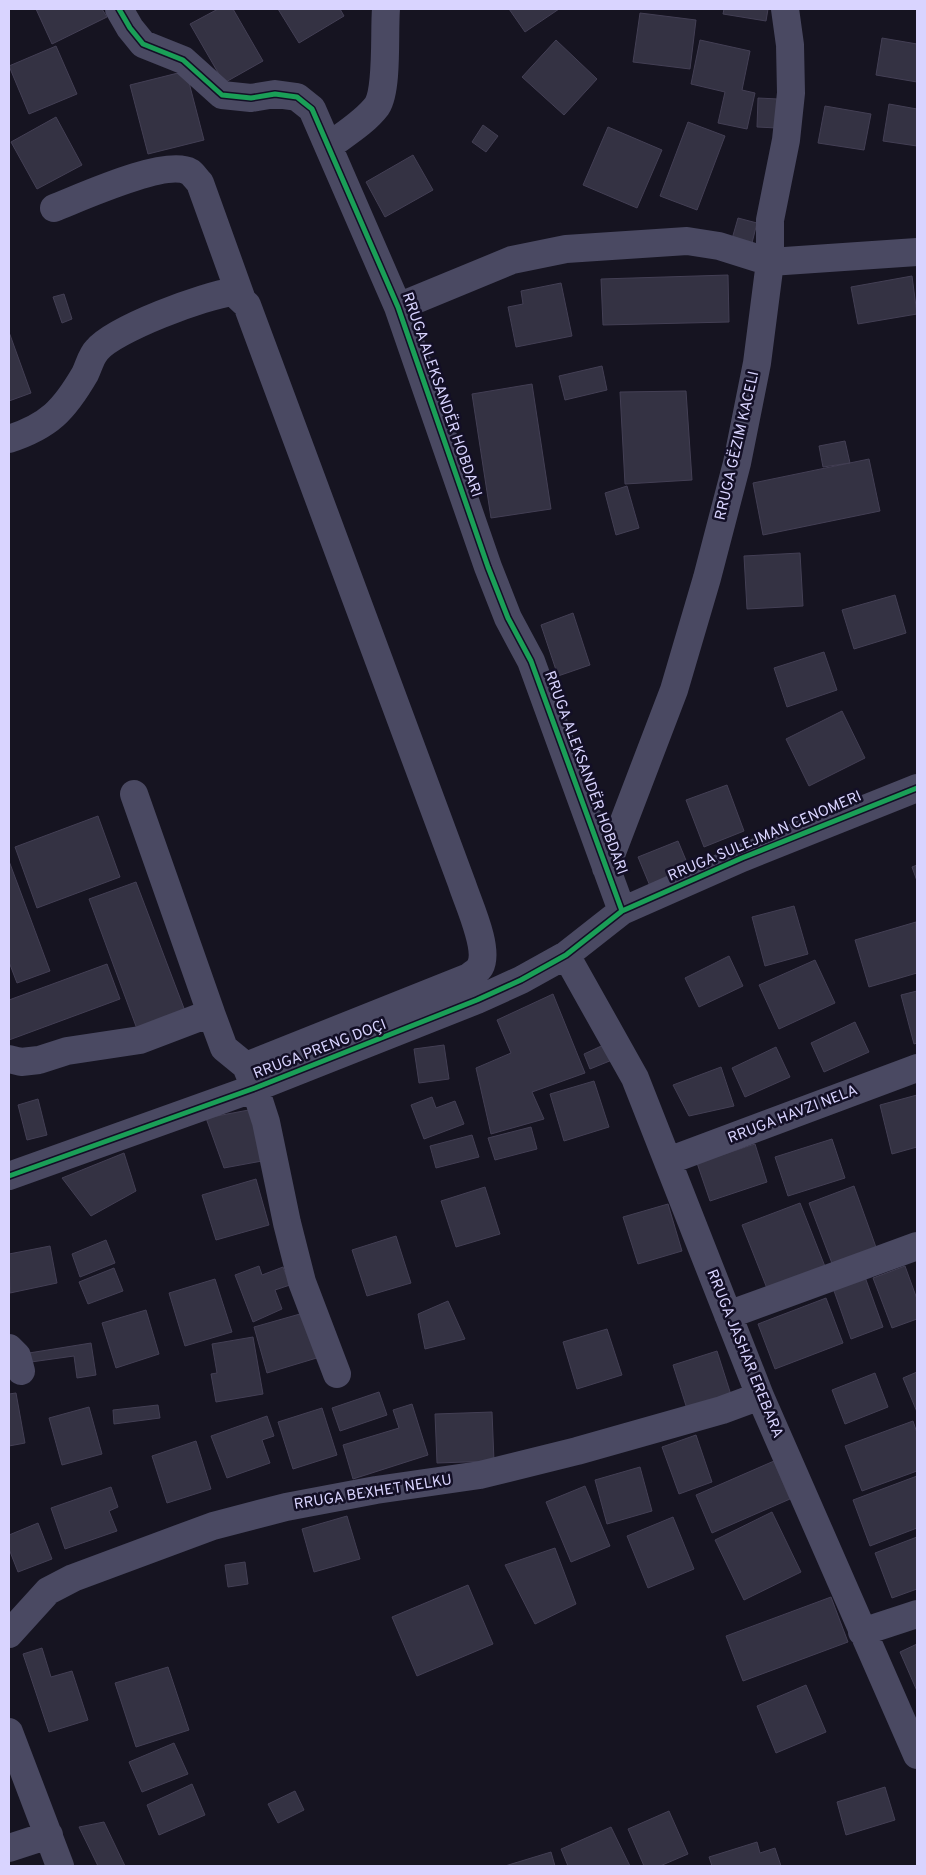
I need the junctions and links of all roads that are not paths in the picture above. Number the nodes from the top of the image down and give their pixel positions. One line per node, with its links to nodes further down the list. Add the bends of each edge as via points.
1 (119, 9): 4 (street, RRUGA ALEKSANDËR HOBDARI, via 143,44 183,60 222,95 297,97 312,109)
2 (386, 9): 4 (street, via 383,90 378,104 367,117)
3 (784, 9): 7 (street, RRUGA GËZIM KACELI, via 790,45 791,93 786,140 770,220)
4 (329, 146): 9 (street, RRUGA ALEKSANDËR HOBDARI)
5 (54, 208): 8 (street, via 158,169 190,172 200,184)
6 (917, 252): 7 (street)
7 (770, 262): 9 (street, via 719,246 687,241 566,249 512,260); 13 (street, RRUGA GËZIM KACELI, via 757,363 737,463 707,578 674,690)
8 (241, 297): 10 (street, via 233,292 216,294 128,328 96,351 59,413 43,425); 19 (street, via 462,884 484,956 480,968 468,977)
9 (398, 307): 13 (street, RRUGA ALEKSANDËR HOBDARI, via 488,567 508,618 531,661)
10 (9, 439)
11 (917, 788): 14 (street, RRUGA SULEJMAN CENOMERI, via 742,858)
12 (134, 794): 16 (street)
13 (606, 868): 14 (street, RRUGA ALEKSANDËR HOBDARI)
14 (622, 911): 15 (street, RRUGA PRENG DOÇI)
15 (566, 955): 19 (street, RRUGA PRENG DOÇI, via 477,1000); 20 (street, RRUGA JASHAR EREBARA, via 635,1078)
16 (211, 1013): 17 (street, via 140,1040 67,1050 39,1060 21,1062); 19 (street, via 224,1048)
17 (9, 1059)
18 (917, 1068): 20 (street, RRUGA HAVZI NELA)
19 (251, 1077): 21 (street, RRUGA PRENG DOÇI); 24 (street, via 266,1122 302,1282)
20 (668, 1162): 23 (street, RRUGA JASHAR EREBARA)
21 (9, 1176)
22 (917, 1246): 23 (street)
23 (728, 1315): 25 (street, RRUGA JASHAR EREBARA)
24 (337, 1374)
25 (760, 1396): 27 (street, RRUGA JASHAR EREBARA); 28 (street, RRUGA BEXHET NELKU, via 674,1424 480,1476 312,1502 213,1526 73,1578 48,1592)
26 (917, 1614): 27 (street)
27 (862, 1632): 30 (street, RRUGA JASHAR EREBARA)
28 (9, 1634)
29 (9, 1732): 31 (street)
30 (917, 1756)
31 (49, 1835): 32 (street); 33 (street)
32 (9, 1848)
33 (60, 1866)

